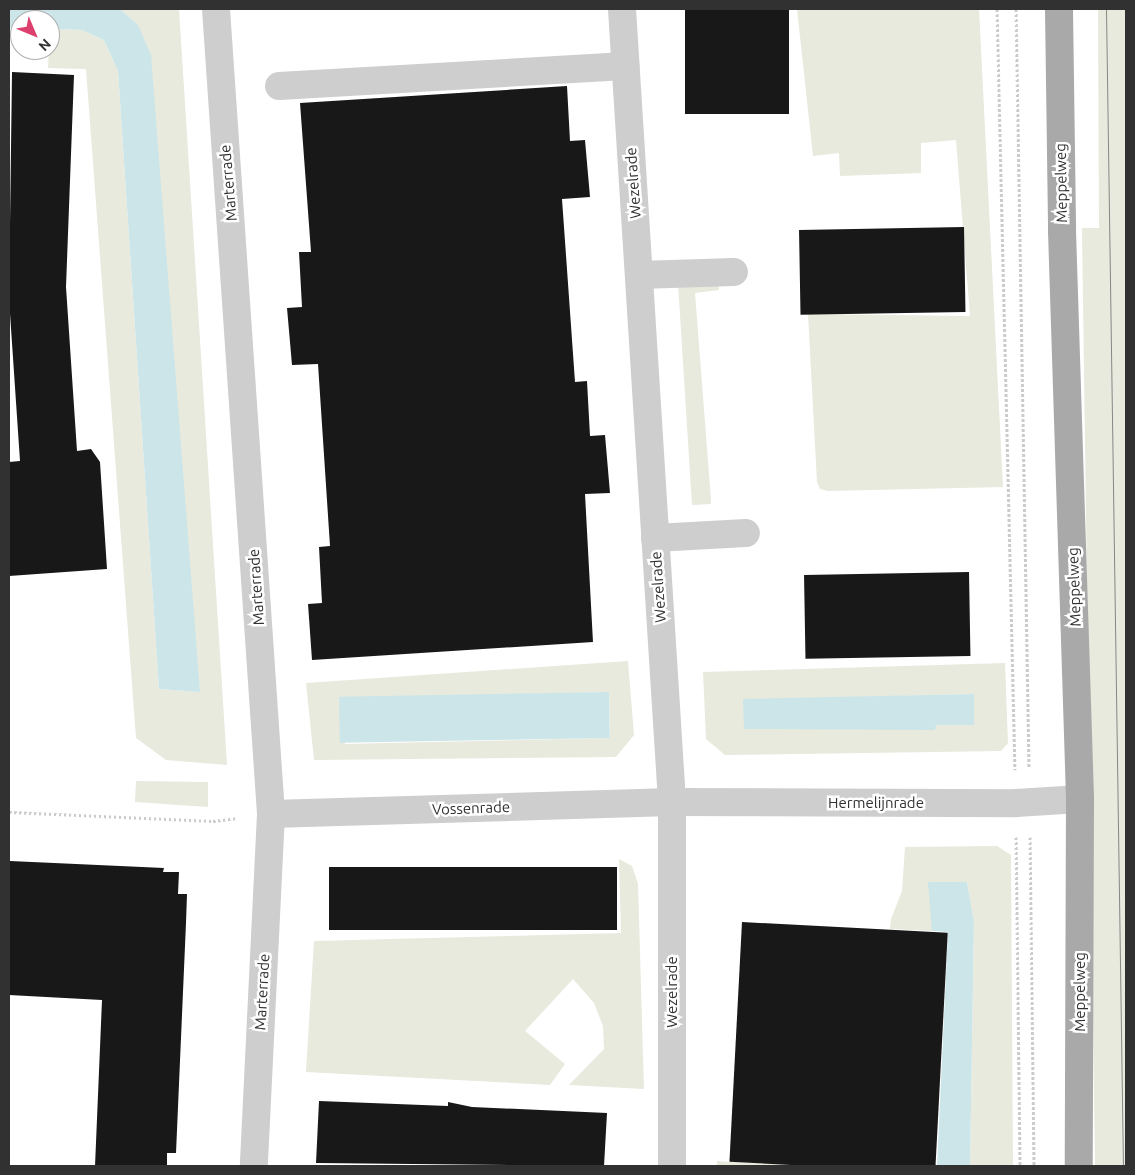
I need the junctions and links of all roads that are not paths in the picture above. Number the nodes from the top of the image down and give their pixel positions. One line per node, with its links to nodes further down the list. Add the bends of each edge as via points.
1 (216, 9): 12 (street, Marterrade)
2 (622, 9): 4 (street, Wezelrade)
3 (1059, 9): 10 (main road, Meppelweg, via 1062,231)
4 (625, 66): 5 (street); 7 (street, Wezelrade)
5 (279, 86)
6 (734, 272): 7 (street)
7 (639, 275): 9 (street, Wezelrade)
8 (746, 534): 9 (street)
9 (655, 538): 11 (street, Wezelrade)
10 (1080, 799): 11 (street, Hermelijnrade, via 1023,803); 15 (main road, Meppelweg)
11 (672, 802): 12 (street, Vossenrade); 14 (street, Wezelrade)
12 (271, 814): 13 (street, Marterrade)
13 (254, 1166)
14 (672, 1166)
15 (1079, 1166)

